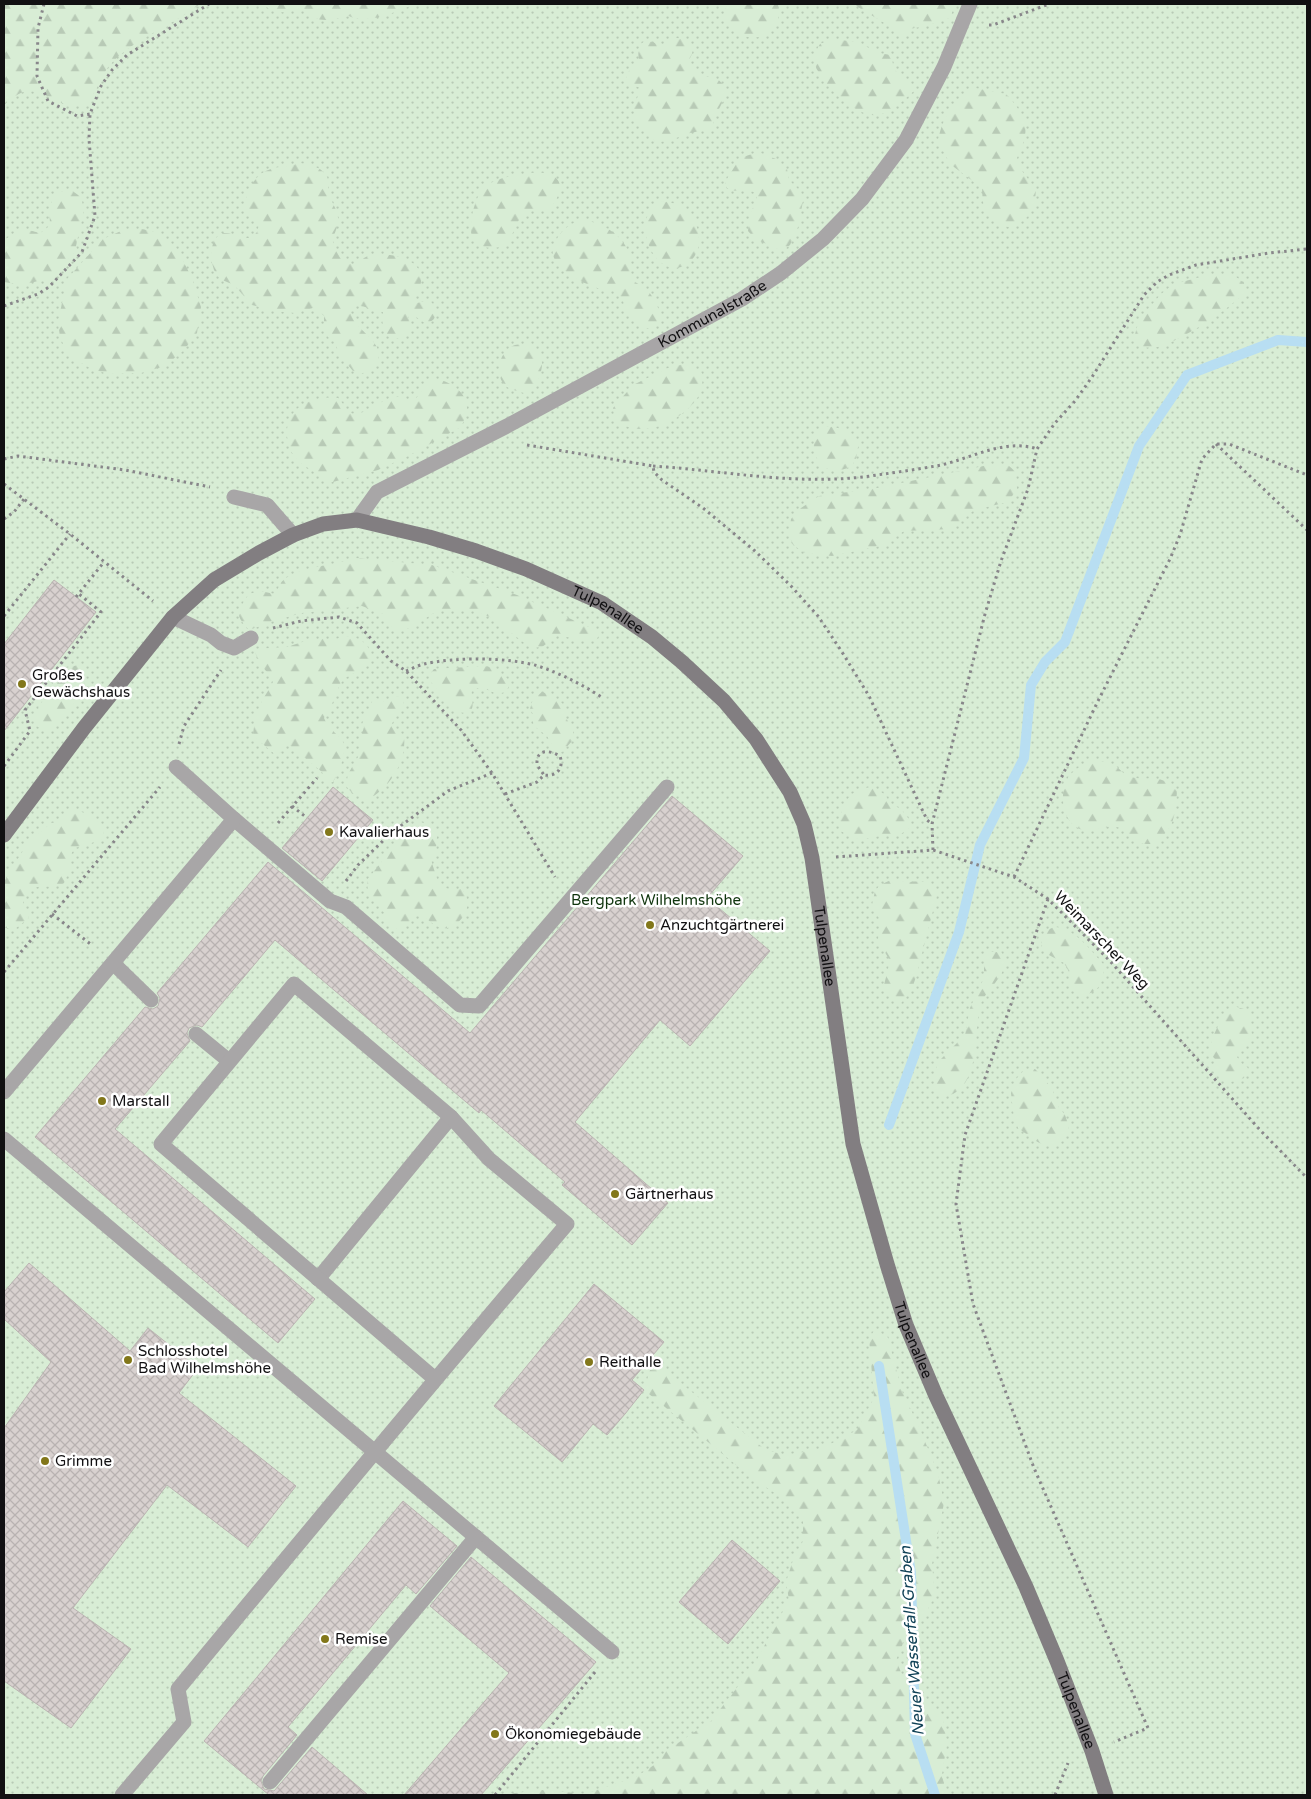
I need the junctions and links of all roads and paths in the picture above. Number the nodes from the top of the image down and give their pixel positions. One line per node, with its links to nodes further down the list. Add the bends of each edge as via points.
1 (44, 4): 5 (path, via 38,28 37,76 48,101 77,116)
2 (209, 4): 5 (path, via 122,60 101,86)
3 (1050, 4): 4 (path, via 993,25 980,23)
4 (967, 10): 8 (lane, Kommunalstraße, via 944,66 906,140 862,199 823,239 742,299)
5 (90, 114): 7 (path, via 88,139 95,216 82,252 49,287)
6 (1307, 248): 10 (path, via 1196,265 1157,282 1144,295 1092,377)
7 (4, 306)
8 (507, 426): 12 (path, via 518,444); 18 (lane, Kommunalstraße, via 377,492)
9 (1216, 444): 13 (path, via 1229,444); 19 (path); 45 (path, via 1202,459 1170,559)
10 (1037, 449): 12 (path, via 1026,445 1001,448 942,464 830,480 785,480); 40 (path, via 1028,489 985,614)
11 (4, 459): 15 (path, via 18,456 126,470 217,488)
12 (653, 466): 40 (path, via 662,480 756,550 818,616 868,696 927,820)
13 (1307, 475)
14 (4, 484): 16 (path)
15 (234, 497): 21 (lane, via 268,505)
16 (24, 499): 17 (path); 20 (path)
17 (4, 519)
18 (357, 520): 21 (main road, Tulpenallee, via 323,524); 44 (main road, Tulpenallee, via 476,551 526,569 602,603 652,637 724,701 756,738 790,792 804,824)
19 (1307, 530)
20 (70, 534): 22 (path); 23 (path)
21 (293, 535): 24 (main road, Tulpenallee, via 214,580)
22 (104, 562): 24 (path); 29 (path, via 78,596 101,612 25,710 30,731)
23 (4, 616)
24 (173, 617): 26 (lane); 41 (main road, Tulpenallee)
25 (252, 638): 26 (lane); 27 (path, via 279,626 339,617 356,623 391,661)
26 (234, 648): 30 (path, via 184,726)
27 (406, 671): 28 (path, via 423,664 468,659 512,662 560,674); 31 (path, via 461,730)
28 (603, 698)
29 (4, 766)
30 (176, 767): 39 (lane)
31 (492, 774): 36 (path); 47 (path, via 448,791 391,833 358,864)
32 (544, 775): 32 (path, via 556,774 561,768 560,756 550,751 539,756 537,765); 36 (path, via 537,782)
33 (317, 778): 37 (path)
34 (667, 787): 48 (lane)
35 (156, 792): 49 (path)
36 (504, 794): 48 (path)
37 (292, 806): 38 (path); 42 (path)
38 (307, 818)
39 (234, 819): 42 (lane); 50 (lane)
40 (932, 824): 43 (path)
41 (4, 835)
42 (262, 842): 47 (lane)
43 (933, 850): 44 (path, Weimarscher Weg); 45 (path, Weimarscher Weg)
44 (812, 858): 64 (main road, Tulpenallee, via 853,1144 906,1325 1026,1587)
45 (1014, 877): 46 (path, Weimarscher Weg)
46 (1048, 899): 58 (path, Weimarscher Weg, via 1110,961 1260,1130); 64 (path, via 965,1135 956,1204 973,1304 1034,1468 1148,1728)
47 (330, 900): 48 (lane, via 346,907 460,1005 479,1006)
48 (570, 902)
49 (52, 914): 50 (path); 51 (path)
50 (113, 963): 52 (lane); 55 (lane)
51 (4, 972)
52 (151, 1000)
53 (196, 1034): 54 (lane)
54 (229, 1061): 56 (lane, via 294,984); 59 (lane, via 161,1144)
55 (4, 1092)
56 (451, 1117): 59 (lane); 60 (lane, via 489,1159 567,1224)
57 (4, 1138): 61 (lane)
58 (1307, 1178)
59 (318, 1279): 60 (lane)
60 (435, 1379): 61 (lane)
61 (374, 1451): 62 (lane); 66 (lane, via 178,1689 184,1722)
62 (476, 1537): 63 (lane); 65 (lane)
63 (612, 1652): 67 (path)
64 (1092, 1751): 68 (main road, Tulpenallee)
65 (270, 1782)
66 (122, 1795)
67 (495, 1795)
68 (1106, 1795)

